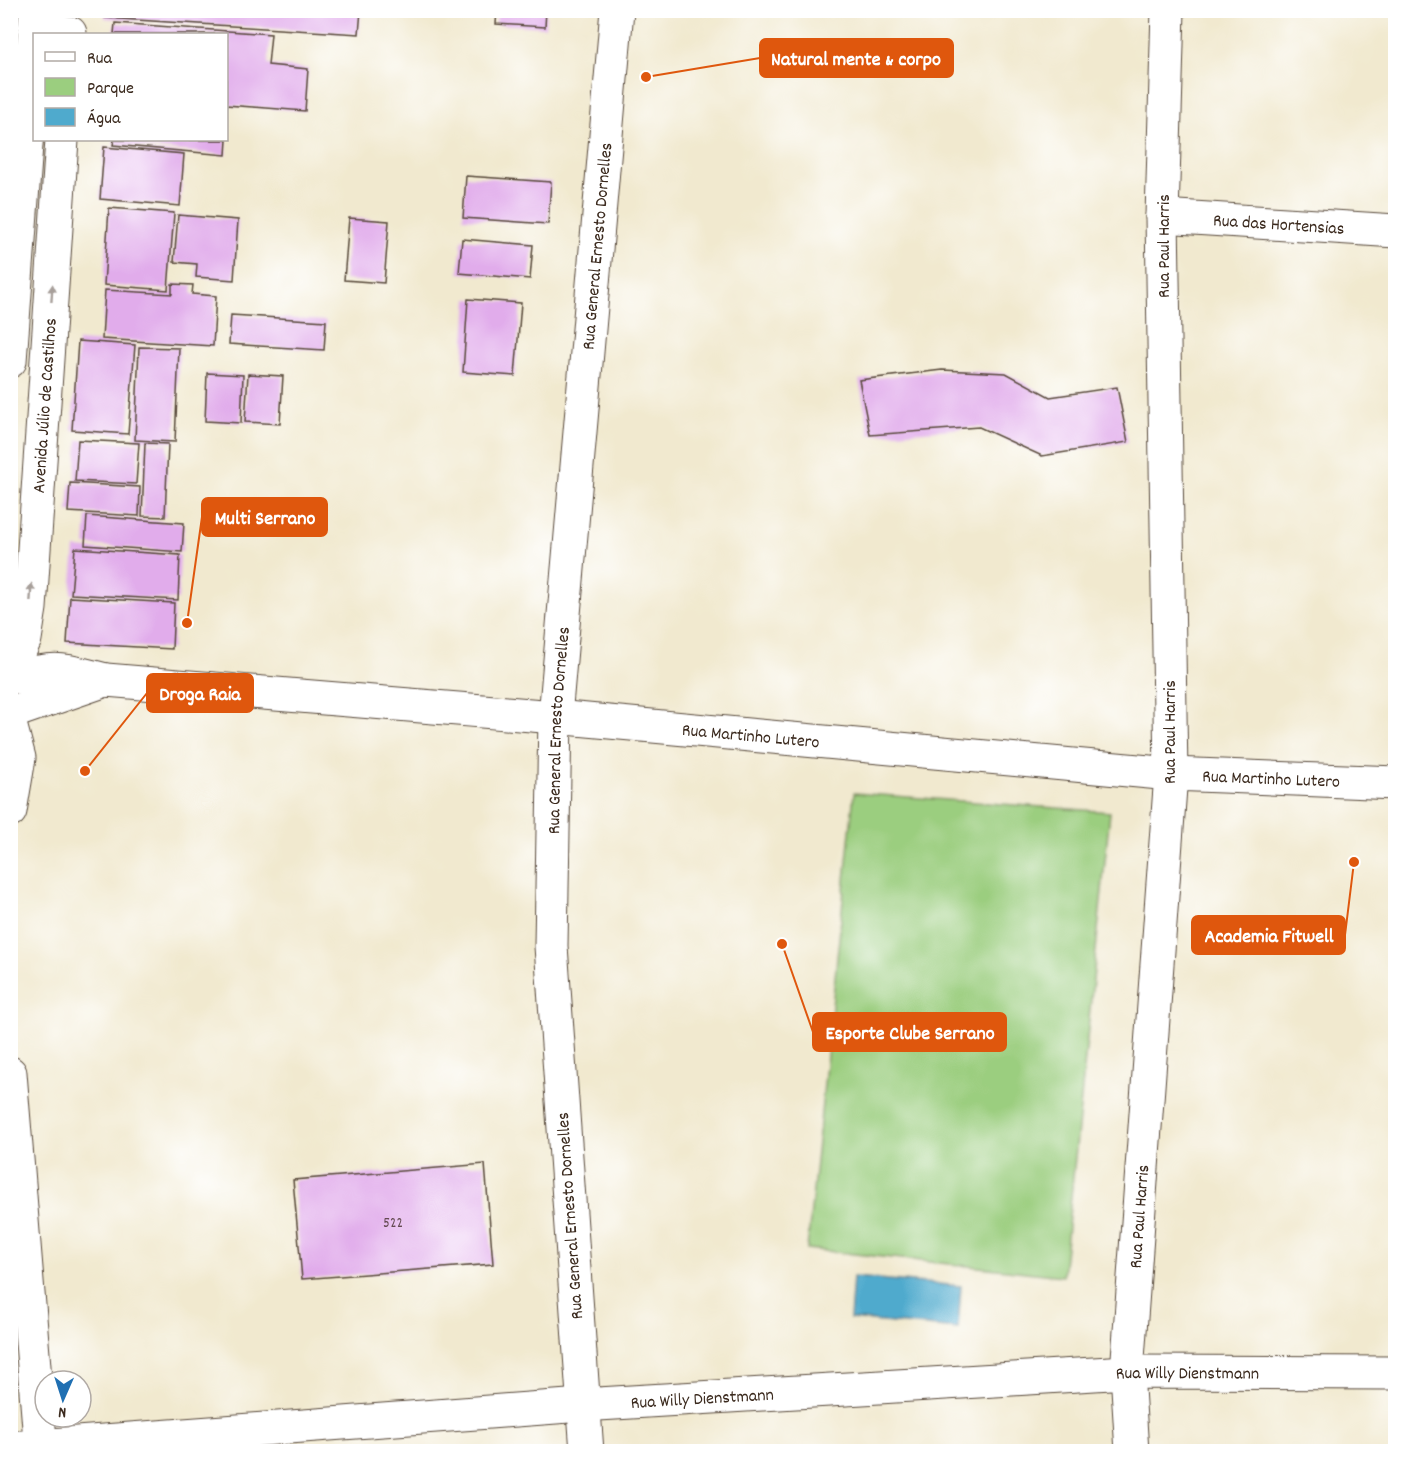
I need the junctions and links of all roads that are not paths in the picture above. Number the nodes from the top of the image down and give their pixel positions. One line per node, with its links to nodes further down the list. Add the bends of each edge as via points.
1 (617, 10): 12 (street, Rua General Ernesto Dornelles)
2 (1168, 10): 7 (street, Rua Paul Harris)
3 (35, 20): 4 (street)
4 (70, 26)
5 (33, 47): 9 (street, Avenida Júlio de Castilhos)
6 (62, 141): 10 (street, Avenida Júlio de Castilhos, one-way to 6, via 30,608)
7 (1162, 216): 8 (street, Rua das Hortensias); 14 (street, Rua Paul Harris)
8 (1395, 231)
9 (10, 361)
10 (14, 671): 11 (street, Rua Martinho Lutero, via 66,670); 13 (street, via 23,699)
11 (106, 680): 12 (street, Rua Martinho Lutero); 13 (street, Rua Martinho Lutero)
12 (555, 717): 14 (street, Rua Martinho Lutero); 20 (street, Rua General Ernesto Dornelles, via 551,946)
13 (13, 718): 16 (street, via 19,758)
14 (1171, 774): 15 (street, Rua Martinho Lutero); 18 (street, Rua Paul Harris)
15 (1395, 783)
16 (10, 811)
17 (10, 1073): 21 (street)
18 (1127, 1371): 19 (street, Rua Willy Dienstmann); 20 (street, Rua Willy Dienstmann); 23 (street, Rua Paul Harris)
19 (1395, 1373)
20 (582, 1405): 21 (street, Rua Willy Dienstmann); 22 (street, Rua General Ernesto Dornelles)
21 (31, 1448)
22 (586, 1452)
23 (1132, 1452)

